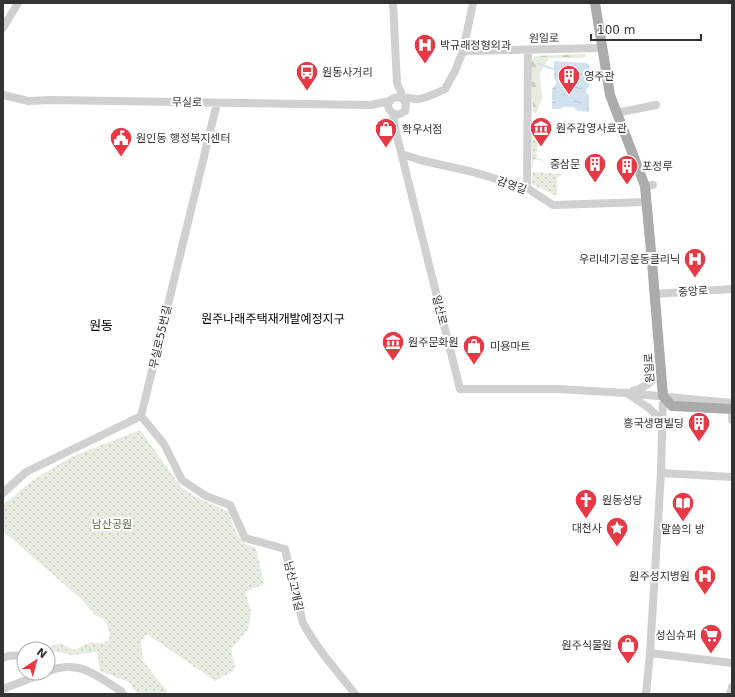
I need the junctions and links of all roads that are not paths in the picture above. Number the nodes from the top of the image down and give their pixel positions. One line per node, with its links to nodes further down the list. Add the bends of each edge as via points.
1 (18, 3): 5 (street)
2 (393, 3): 10 (street, via 397,84 400,92)
3 (473, 3): 8 (street)
4 (594, 3): 6 (main road, 원일로)
5 (3, 28)
6 (602, 48): 7 (street, 원일로); 16 (main road, 원일로, via 610,95)
7 (528, 50): 8 (street, 원일로); 18 (street)
8 (462, 51): 11 (street, via 445,89)
9 (3, 96): 12 (street, 무실로, via 28,101)
10 (396, 99): 11 (street); 13 (street); 15 (street, via 389,108); 15 (street, via 406,103)
11 (418, 99): 15 (street)
12 (217, 103): 13 (street, 무실로); 26 (street, 무실로55번길)
13 (371, 105): 15 (street)
14 (656, 105): 16 (street)
15 (398, 112): 17 (street, 일산로, via 395,128)
16 (616, 113): 19 (main road, 원일로, via 649,186)
17 (402, 154): 18 (street, 감영길); 23 (street, 일산로, via 460,389 558,389)
18 (527, 188): 19 (street, 감영길, via 553,205)
19 (646, 202): 21 (main road, 원일로)
20 (732, 289): 21 (street, 중앙로)
21 (655, 294): 22 (main road, 원일로)
22 (661, 372): 23 (street, via 641,389); 24 (main road, 원일로)
23 (626, 393): 24 (street, 일산로); 28 (street, via 639,400 657,416)
24 (663, 396): 25 (main road, via 672,406); 28 (street, 원일로)
25 (732, 406): 27 (street)
26 (141, 416): 31 (street, via 26,472); 41 (street, 남산고개길, via 164,444 182,480 206,496 230,506 245,538 285,549 307,632)
27 (732, 420)
28 (662, 431): 29 (street, 원일로)
29 (661, 473): 30 (street); 32 (street, 원일로)
30 (732, 476)
31 (3, 493)
32 (650, 653): 35 (street); 42 (street, 원일로)
33 (16, 656): 34 (street)
34 (3, 658)
35 (732, 663)
36 (56, 667): 40 (street, via 84,668)
37 (24, 681): 39 (street)
38 (732, 687): 43 (street)
39 (3, 689)
40 (123, 694)
41 (355, 694)
42 (646, 694)
43 (730, 694)

